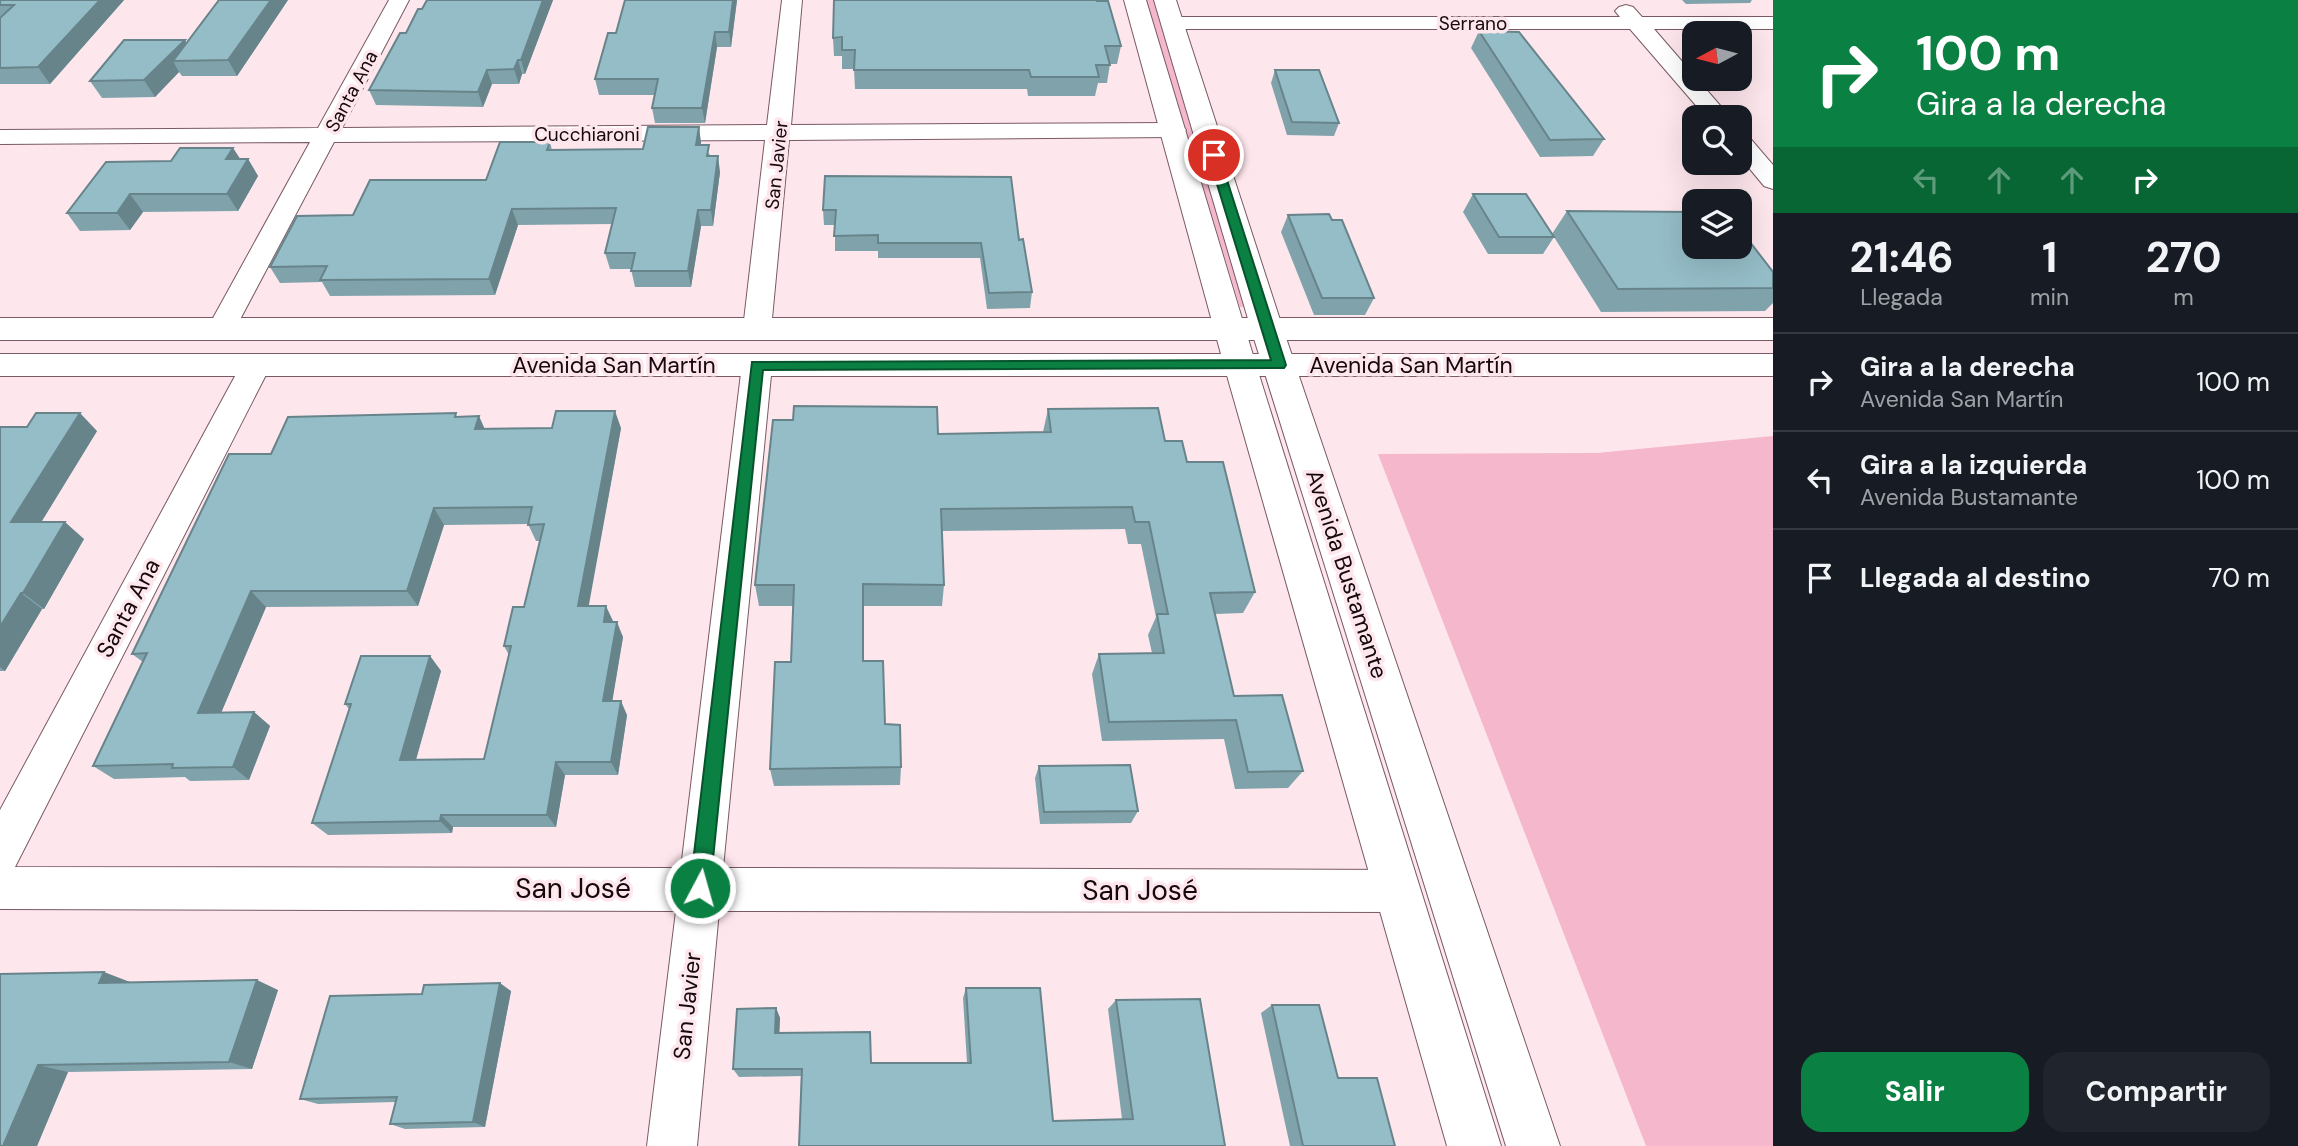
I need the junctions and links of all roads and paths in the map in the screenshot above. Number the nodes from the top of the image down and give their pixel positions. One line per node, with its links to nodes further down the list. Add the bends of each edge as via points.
1 (399, 0): 11 (street, Santa Ana)
2 (792, 0): 10 (street, San Javier)
3 (1135, 0): 9 (main road, Avenida Bustamante)
4 (1617, 0): 6 (street)
5 (1169, 11): 6 (street, Serrano); 19 (main road, Avenida Bustamante)
6 (1637, 23): 7 (street, Serrano); 8 (street)
7 (1773, 23)
8 (1708, 105)
9 (1174, 130): 10 (street, Cucchiaroni); 19 (main road, Avenida Bustamante)
10 (780, 133): 11 (street, Cucchiaroni); 18 (street, San Javier)
11 (327, 135): 12 (street, Cucchiaroni); 17 (street, Santa Ana)
12 (0, 137)
13 (1752, 156): 14 (street)
14 (1773, 181)
15 (0, 329): 17 (main road, Avenida San Martín)
16 (1773, 329): 19 (main road, Avenida San Martín)
17 (221, 330): 18 (main road, Avenida San Martín)
18 (757, 347): 19 (main road, Avenida San Martín); 21 (main road, Avenida San Martín); 25 (street, San Javier)
19 (1254, 347): 22 (main road, Avenida San Martín); 26 (main road, Avenida Bustamante); 29 (main road, Avenida Bustamante)
20 (0, 365): 21 (main road, Avenida San Martín)
21 (256, 365): 23 (street, Santa Ana)
22 (1773, 365)
23 (0, 852)
24 (0, 888): 25 (street, San José)
25 (700, 888): 26 (street, San José); 27 (street, San Javier)
26 (1399, 891): 28 (main road, Avenida Bustamante)
27 (672, 1146)
28 (1474, 1146)
29 (1532, 1146)

